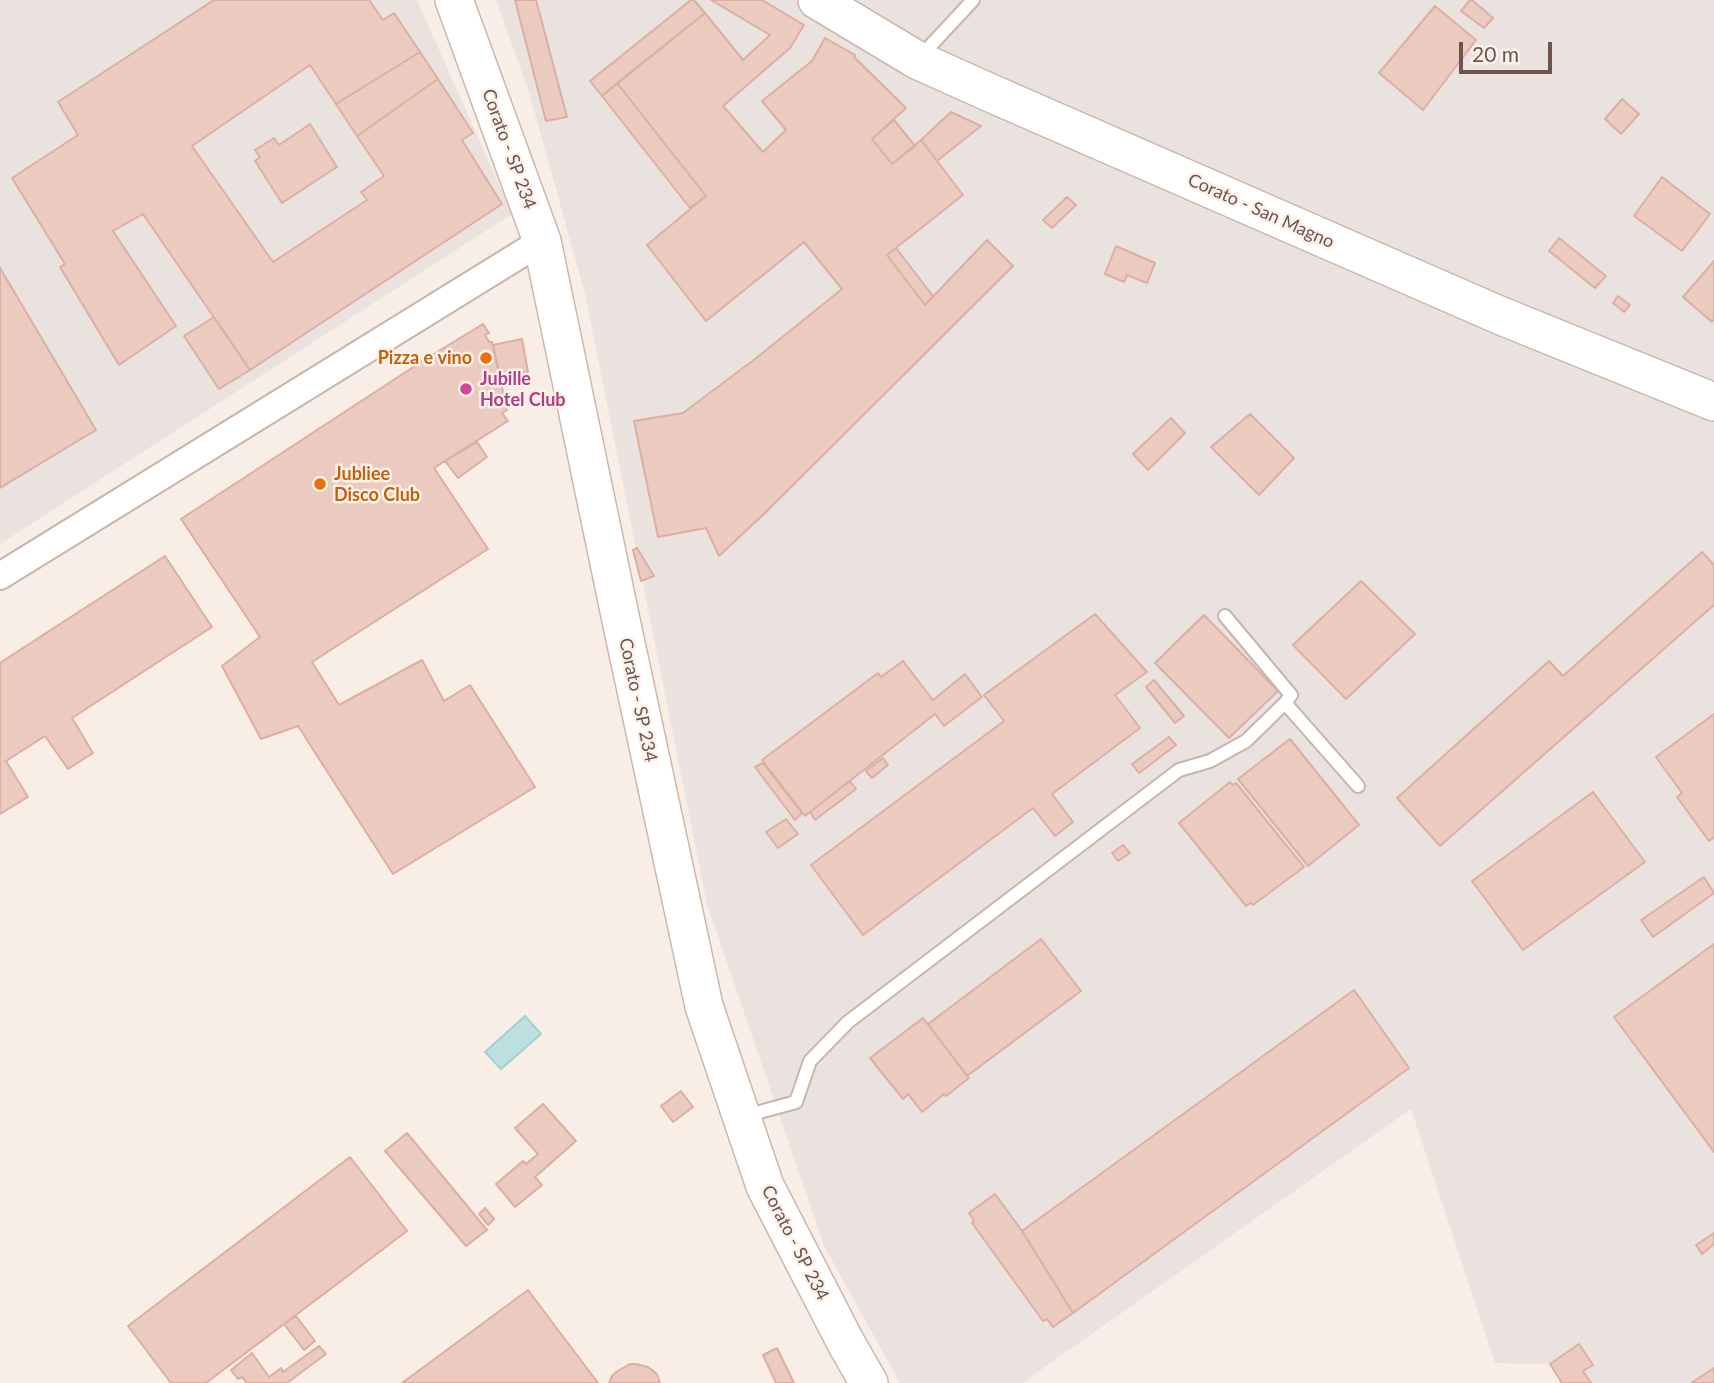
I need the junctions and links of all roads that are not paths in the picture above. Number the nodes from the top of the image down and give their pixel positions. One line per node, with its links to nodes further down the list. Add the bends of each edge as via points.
1 (454, 0): 5 (main road, Corato - SP 234)
2 (817, 0): 4 (main road, Corato - San Magno)
3 (973, 0): 4 (lane)
4 (917, 60): 6 (main road, Corato - San Magno, via 1499,315)
5 (542, 241): 7 (street); 11 (main road, Corato - SP 234, via 704,1006)
6 (1714, 402)
7 (0, 576)
8 (1225, 616): 9 (lane, via 1290,695)
9 (1284, 704): 10 (lane); 11 (lane, via 1246,741 1210,761 1179,770 848,1022 810,1061 796,1102)
10 (1358, 786)
11 (741, 1117): 12 (main road, Corato - SP 234, via 765,1186)
12 (869, 1383)

